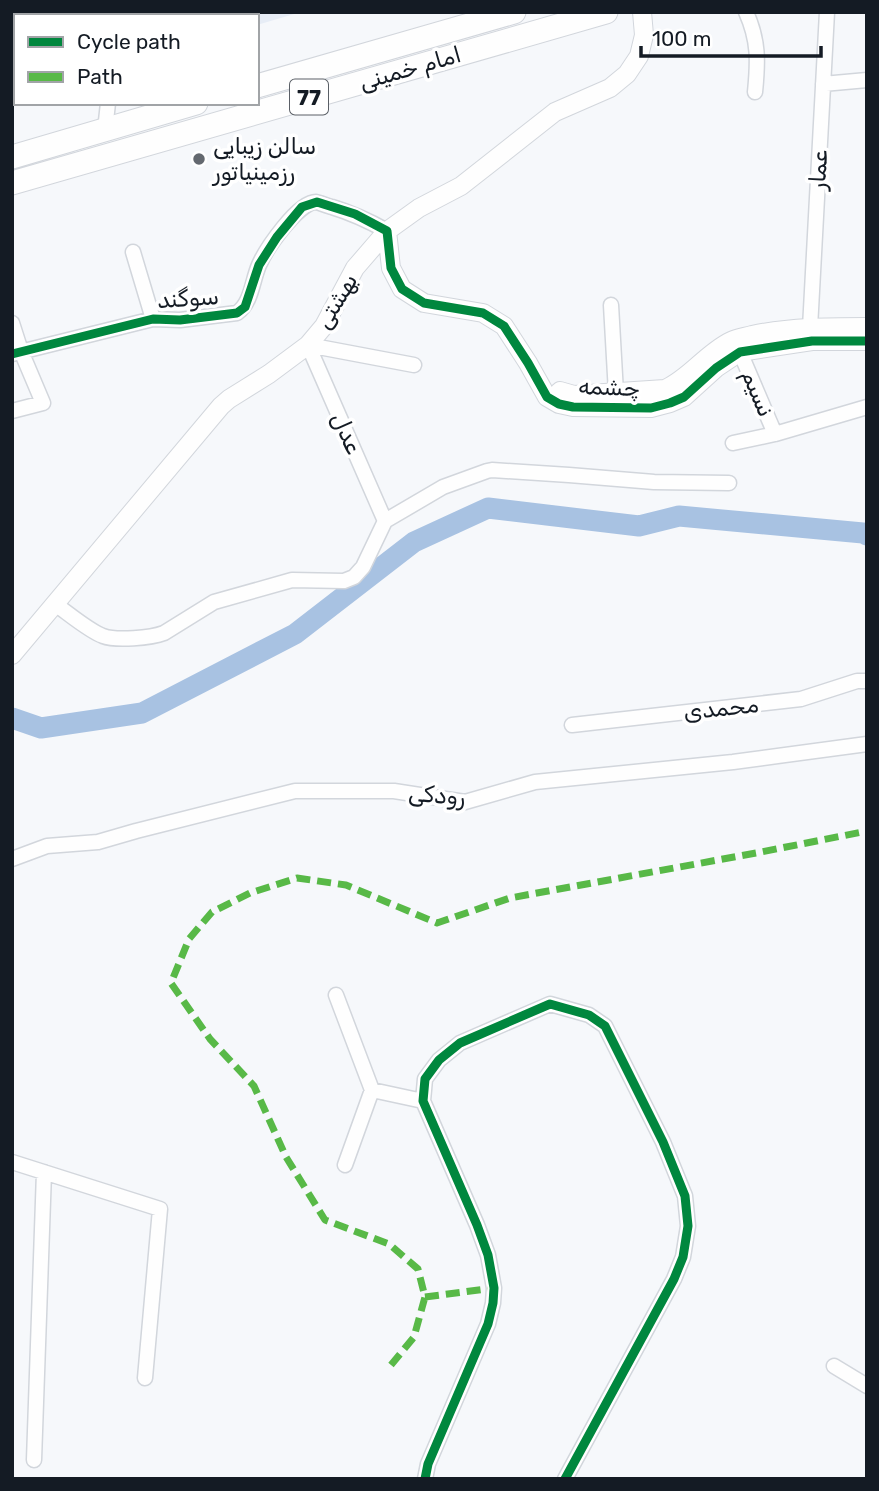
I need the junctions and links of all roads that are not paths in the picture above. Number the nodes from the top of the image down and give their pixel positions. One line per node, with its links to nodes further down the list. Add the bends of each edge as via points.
1 (514, 12): 6 (highway, امام خمینی / 77)
2 (606, 12): 8 (highway, امام خمینی / 77)
3 (642, 12): 18 (street, بهشتی, via 644,35 639,56 627,75 610,88 555,112 461,186)
4 (746, 12): 12 (street, via 754,30 758,62)
5 (827, 12): 10 (street, عمار)
6 (462, 20): 7 (highway, امام خمینی / 77)
7 (421, 38): 8 (highway); 11 (highway, امام خمینی / 77)
8 (429, 62): 17 (highway, امام خمینی / 77)
9 (867, 80): 10 (street)
10 (823, 84): 24 (street, عمار)
11 (259, 85)
12 (755, 92)
13 (108, 105): 15 (street)
14 (189, 105): 15 (highway)
15 (105, 130): 16 (highway)
16 (12, 157)
17 (12, 183)
18 (387, 231): 21 (street, سوگند, via 355,214 317,202 308,204 277,237 259,265 245,307 237,313); 26 (street, بهشتی, via 355,268 324,326); 29 (street, چشمه, via 391,268 402,289 424,303 483,313 504,326)
19 (133, 252): 21 (street)
20 (611, 305): 31 (street)
21 (153, 319): 28 (street, سوگند)
22 (12, 323): 28 (street)
23 (867, 327): 24 (street, چشمه)
24 (810, 328): 31 (street, چشمه, via 733,339 665,390)
25 (867, 341): 27 (street, چشمه, via 812,341)
26 (308, 345): 30 (street); 37 (street, عدل); 38 (street, بهشتی, via 221,406)
27 (740, 352): 29 (street, چشمه, via 684,397 651,408 559,404 548,397); 34 (street, نسیم)
28 (17, 353): 33 (street, via 43,403)
29 (528, 363): 31 (street, چشمه, via 564,393)
30 (414, 365)
31 (616, 393)
32 (867, 407): 34 (street)
33 (12, 411)
34 (775, 434): 35 (street)
35 (733, 443)
36 (729, 483): 37 (street, via 492,470 443,487)
37 (385, 521): 38 (street, via 354,577 344,581 292,580 214,602 156,636 105,637)
38 (55, 604): 39 (street, بهشتی)
39 (12, 655)
40 (867, 681): 41 (street, محمدی, via 802,699)
41 (572, 725)
42 (867, 744): 43 (street, رودکی, via 535,782 465,802 394,791 295,791 98,842 47,846)
43 (12, 859)
44 (336, 995): 45 (street)
45 (372, 1090): 46 (street); 48 (street)
46 (423, 1101): 54 (street, via 477,1225 494,1288 488,1324); 55 (street, via 425,1079 460,1043 550,1004 589,1015 606,1026 685,1196 688,1226 674,1279)
47 (12, 1161): 49 (street)
48 (345, 1165)
49 (44, 1171): 51 (street, via 160,1209); 53 (street)
50 (834, 1366): 52 (street)
51 (145, 1378)
52 (867, 1386)
53 (34, 1460)
54 (425, 1479)
55 (565, 1479)

